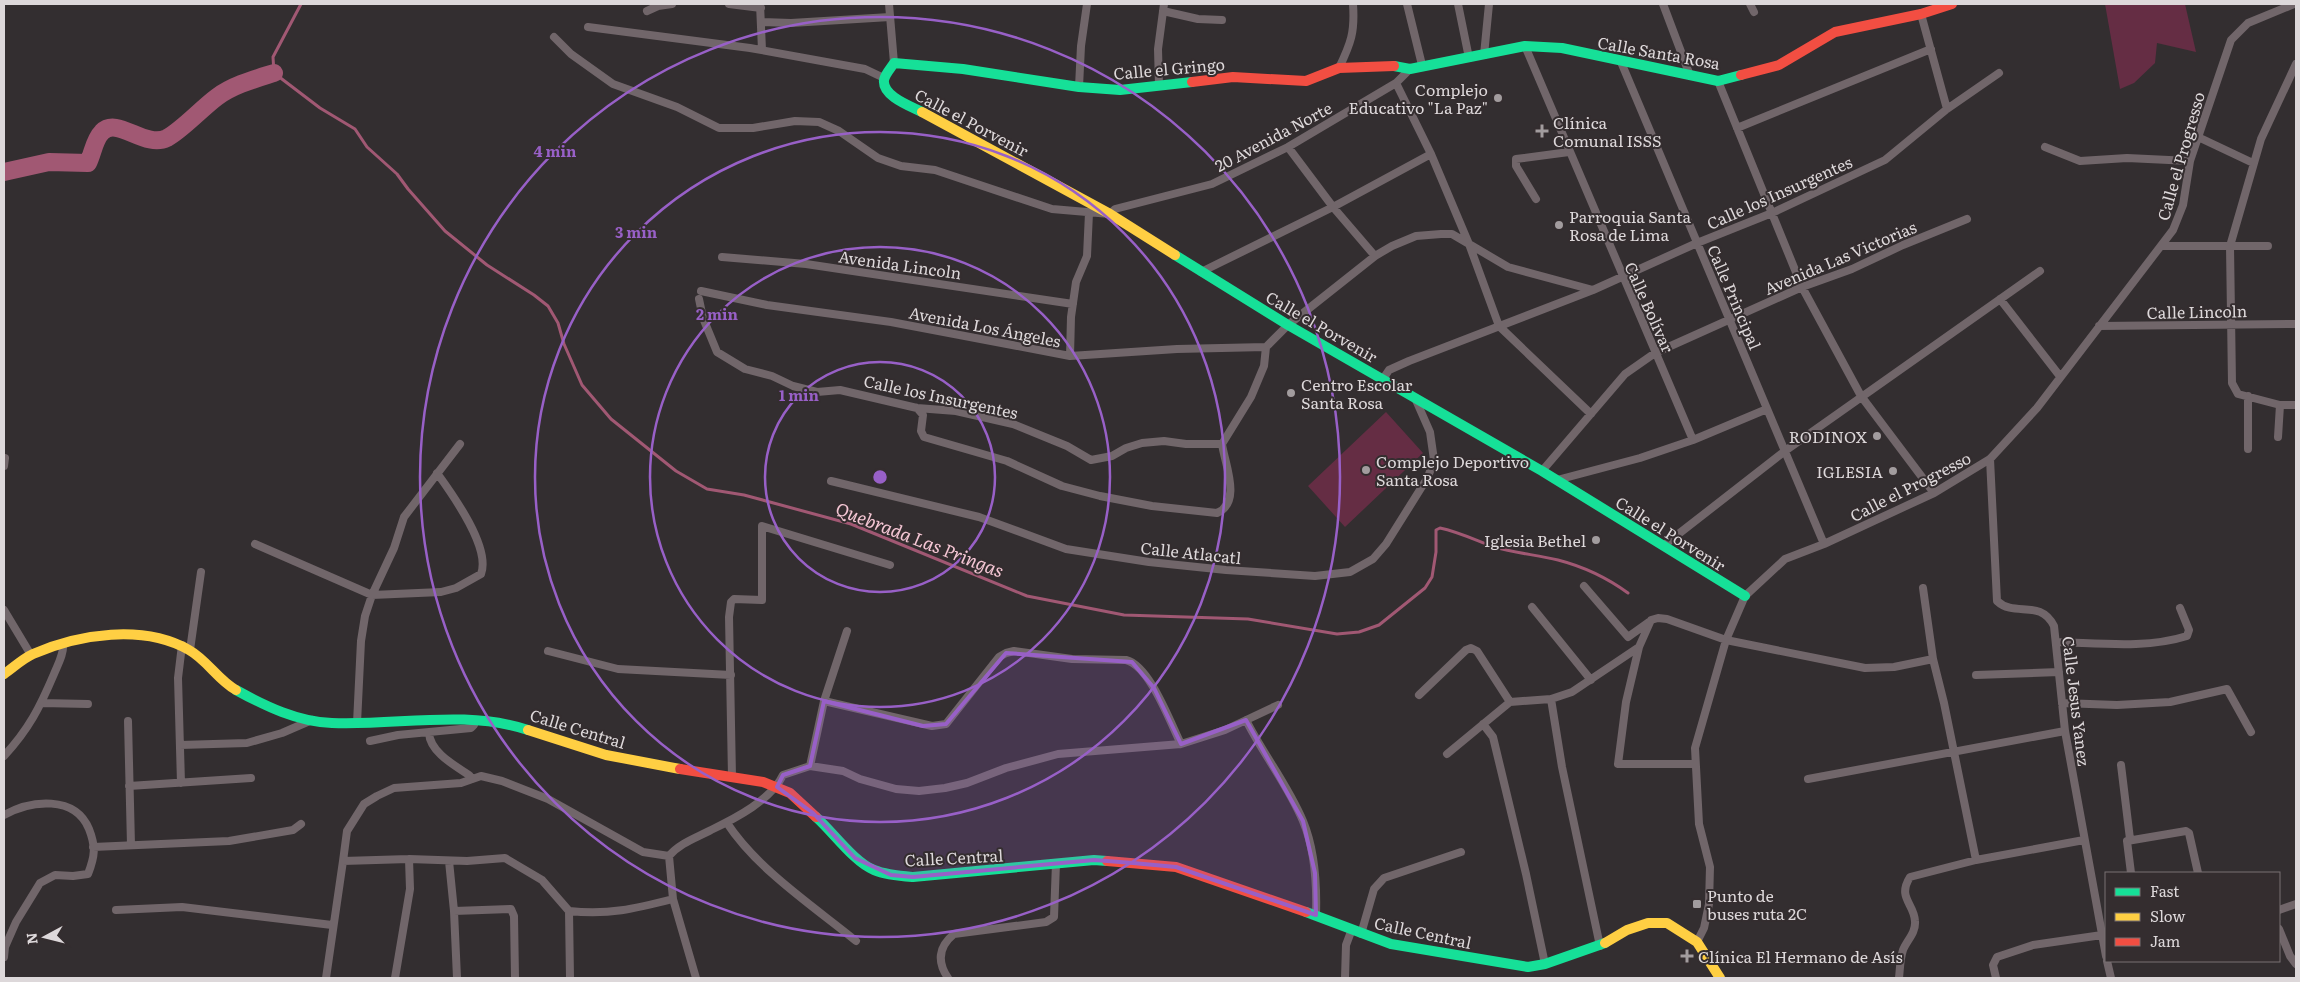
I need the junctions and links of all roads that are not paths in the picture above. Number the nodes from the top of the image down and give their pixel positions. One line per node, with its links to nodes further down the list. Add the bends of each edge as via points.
1 (672, 4): 13 (street)
2 (729, 4): 14 (street)
3 (889, 4): 19 (street)
4 (1087, 4): 41 (street)
5 (1353, 4): 33 (street, via 1355,26)
6 (1407, 4): 32 (street)
7 (1458, 4): 28 (street)
8 (1489, 4): 27 (street)
9 (1663, 4): 35 (street)
10 (1750, 4): 17 (street)
11 (1952, 4): 18 (street, Calle Santa Rosa)
12 (2292, 4): 44 (street, Calle el Progresso, via 2248,23 2232,40)
13 (657, 5): 16 (street)
14 (760, 6): 21 (street)
15 (1164, 7): 20 (street, via 1198,19); 40 (street, via 1158,50)
16 (647, 11)
17 (1754, 12)
18 (1921, 14): 25 (street); 38 (street, Calle Santa Rosa, via 1835,32 1779,65)
19 (890, 17): 21 (street); 30 (street)
20 (1222, 20)
21 (762, 22): 26 (street)
22 (588, 27): 26 (street, Calle el Porvenir)
23 (554, 37): 53 (street, via 571,54 612,84 676,107 719,128 819,122 839,131 878,158 901,166 935,170 1052,209)
24 (1525, 46): 27 (street, Calle Santa Rosa); 29 (street, Calle Santa Rosa, via 1562,48); 47 (street, Calle Bolívar)
25 (1931, 49): 42 (street); 43 (street)
26 (762, 50): 37 (street, Calle el Porvenir, via 865,70)
27 (1484, 55): 28 (street, Calle Santa Rosa)
28 (1469, 58): 32 (street, Calle Santa Rosa)
29 (1621, 62): 35 (street, Calle Santa Rosa); 57 (street, Calle Principal)
30 (894, 63): 37 (street); 41 (street, Calle el Gringo, via 962,69)
31 (2296, 64): 50 (street)
32 (1422, 65): 34 (street, Calle Santa Rosa)
33 (1339, 68): 34 (street, Calle el Gringo, via 1395,66); 40 (street, Calle el Gringo, via 1306,81 1234,77)
34 (1410, 69): 39 (street, 20 Avenida Norte)
35 (1689, 73): 38 (street, Calle Santa Rosa)
36 (1999, 73): 42 (street, Calle los Insurgentes)
37 (884, 81): 55 (street, Calle el Porvenir, via 892,96)
38 (1718, 81): 43 (street)
39 (1396, 83): 45 (street, 20 Avenida Norte); 48 (street)
40 (1160, 86): 41 (street, Calle el Gringo, via 1120,90)
41 (1079, 87)
42 (1947, 109): 54 (street, Calle los Insurgentes, via 1885,160)
43 (1737, 128): 54 (street)
44 (2198, 136): 49 (street, Calle el Progresso); 50 (street)
45 (1288, 148): 52 (street); 55 (street, 20 Avenida Norte, via 1212,184)
46 (2045, 148): 49 (street, via 2080,161 2127,158)
47 (1569, 152): 51 (street, via 1516,159 1516,166); 66 (street, Calle Bolívar)
48 (1430, 154): 52 (street); 58 (street)
49 (2190, 161): 59 (street, Calle el Progresso, via 2181,214)
50 (2253, 163): 60 (street)
51 (1536, 199)
52 (1333, 207): 62 (street); 65 (street)
53 (1089, 213): 55 (street); 71 (street, via 1087,256 1076,282)
54 (1772, 213): 57 (street, Calle los Insurgentes); 67 (street)
55 (1110, 214): 65 (street, Calle el Porvenir)
56 (1967, 219): 67 (street, Avenida Las Victorias)
57 (1697, 243): 66 (street, Calle los Insurgentes); 72 (street, Calle Principal)
58 (1469, 244): 62 (street, via 1452,234 1416,236); 68 (street, via 1508,267); 76 (street)
59 (2161, 246): 60 (street); 77 (street, Calle el Progresso)
60 (2230, 246): 61 (street); 75 (street)
61 (2268, 246)
62 (1375, 256): 74 (street)
63 (722, 257): 71 (street, Avenida Lincoln, via 806,264)
64 (2040, 271): 70 (street)
65 (1201, 272): 74 (street, Calle el Porvenir)
66 (1622, 278): 68 (street, Calle los Insurgentes); 79 (street, Calle Bolívar)
67 (1802, 287): 72 (street, Avenida Las Victorias); 83 (street)
68 (1594, 290): 76 (street, Calle los Insurgentes)
69 (700, 295): 80 (street, Avenida Los Ángeles, via 891,322); 88 (street, Calle los Insurgentes, via 703,318 717,352 744,369 818,392 840,390)
70 (2000, 298): 81 (street); 83 (street)
71 (1073, 304): 80 (street)
72 (1730, 320): 79 (street, Avenida Las Victorias); 89 (street, Calle Principal)
73 (2296, 324): 75 (street, Calle Lincoln)
74 (1288, 325): 78 (street); 82 (street, Calle el Porvenir)
75 (2231, 325): 77 (street, Calle Lincoln); 84 (street, via 2232,383 2238,394)
76 (1499, 326): 82 (street, Calle los Insurgentes, via 1389,370); 90 (street)
77 (2098, 326): 81 (street, Calle el Progresso)
78 (1266, 347): 80 (street, Avenida Los Ángeles); 94 (street, via 1264,366 1251,397)
79 (1655, 353): 90 (street, Avenida Las Victorias, via 1625,374); 92 (street, Calle Bolívar)
80 (1070, 356)
81 (2059, 375): 97 (street, Calle el Progresso, via 2036,408)
82 (1383, 379): 85 (street, Calle el Porvenir)
83 (1861, 396): 96 (street); 102 (street)
84 (2248, 396): 86 (street); 95 (street)
85 (1415, 398): 98 (street, Calle el Porvenir); 101 (street, Calle Atlacatl, via 1430,432 1434,460 1428,477 1386,544 1373,559 1350,572 1315,576 1226,570 1066,549 979,517)
86 (2280, 405): 87 (street); 91 (street)
87 (2296, 405)
88 (917, 408): 94 (street, Calle los Insurgentes, via 956,411 1013,424 1067,446 1091,460 1112,456 1142,443 1164,440); 94 (street, via 923,415 921,431 924,437 1007,461 1062,486 1152,506 1217,513 1226,509 1231,493)
89 (1767, 409): 92 (street); 96 (street, Calle Principal)
90 (1591, 414): 98 (street, Avenida Las Victorias)
91 (2278, 437)
92 (1693, 440): 100 (street)
93 (460, 444): 99 (street)
94 (1222, 444)
95 (2248, 449)
96 (1785, 451): 104 (street, Calle Principal); 105 (street)
97 (1990, 459): 102 (street, Calle el Progresso); 118 (street, Calle Jesus Yanez, via 1997,601 2003,607 2041,611 2050,617)
98 (1542, 471): 100 (street, Calle el Porvenir)
99 (438, 473): 110 (street, via 404,518); 110 (street, via 464,511 482,554 482,574 441,592)
100 (1558, 480): 105 (street, Calle el Porvenir)
101 (831, 481)
102 (1934, 493): 104 (street, Calle el Progresso)
103 (255, 544): 110 (street)
104 (1824, 544): 111 (street, Calle el Progresso, via 1785,559)
105 (1663, 546): 111 (street, Calle el Porvenir)
106 (890, 565): 127 (street, via 762,526 762,600 734,599 731,602)
107 (201, 572): 120 (street)
108 (1584, 586): 115 (street, via 1628,637)
109 (1923, 588): 124 (street)
110 (372, 595): 142 (street, via 361,641)
111 (1745, 596): 117 (street, Calle el Progresso)
112 (1532, 607): 129 (street)
113 (2180, 608): 118 (street, via 2189,630 2187,636 2168,642)
114 (5, 615): 123 (street)
115 (1650, 620): 117 (street, via 1667,619); 121 (street)
116 (847, 630): 132 (street)
117 (1726, 640): 124 (street, via 1865,668 1894,667); 153 (street, Calle el Progresso, via 1695,748)
118 (2056, 642): 125 (street, Calle Jesus Yanez)
119 (63, 644): 120 (street, Calle Central, via 133,634); 123 (street, Calle Central); 134 (street)
120 (186, 647): 138 (street, Calle Central, via 233,688 272,709); 149 (street, via 178,678)
121 (1639, 647): 129 (street); 153 (street, via 1626,702 1618,764)
122 (548, 651): 127 (street, via 618,668)
123 (31, 655): 126 (street, Calle Central)
124 (1933, 659): 151 (street)
125 (2059, 672): 128 (street); 135 (street, Calle Jesus Yanez)
126 (4, 674)
127 (731, 675): 156 (street)
128 (1976, 675)
129 (1591, 680): 131 (street)
130 (1419, 695): 133 (street, via 1471,648 1477,651)
131 (1551, 700): 133 (street); 192 (street)
132 (824, 701): 148 (street, via 932,726 946,724 999,657 1006,653 1126,660 1138,667 1154,688); 155 (street)
133 (1510, 702): 143 (street)
134 (42, 703): 136 (street); 152 (street, via 38,713)
135 (2062, 703): 144 (street, Calle Jesus Yanez); 145 (street, via 2117,705 2170,702 2227,689)
136 (88, 704)
137 (1278, 705): 140 (street)
138 (312, 720): 142 (street, Calle Central, via 330,724); 149 (street, via 247,743)
139 (475, 720): 142 (street, Calle Central, via 449,718); 146 (street, via 471,728); 156 (street, Calle Central, via 529,728 606,755)
140 (1246, 720): 148 (street); 185 (street, via 1303,822 1315,872)
141 (128, 721): 161 (street)
142 (357, 723)
143 (1483, 724): 150 (street); 196 (street, via 1493,737)
144 (2065, 731): 151 (street); 167 (street, Calle Jesus Yanez)
145 (2250, 732)
146 (429, 733): 147 (street); 159 (street, via 437,751)
147 (370, 741)
148 (1181, 744): 155 (street, via 1058,754 967,783 919,791 860,779 843,771)
149 (180, 745): 160 (street)
150 (1448, 754)
151 (1954, 754): 158 (street); 173 (street)
152 (4, 756)
153 (1695, 764): 191 (street, Calle el Progresso, via 1700,824 1710,867 1709,904)
154 (2121, 765): 166 (street)
155 (810, 766): 162 (street, via 783,775)
156 (732, 777): 162 (street, Calle Central)
157 (251, 778): 160 (street)
158 (1808, 779)
159 (472, 780): 171 (street, via 481,776 502,781 548,799 644,852); 175 (street, via 394,788 376,796 364,804 348,831)
160 (181, 783): 161 (street)
161 (129, 786): 168 (street)
162 (777, 787): 164 (street); 176 (street, Calle Central, via 790,793 813,813 855,858 873,870 891,875 913,876)
163 (4, 815): 169 (street, via 42,803 69,807 84,817)
164 (727, 823): 171 (street, via 677,847); 190 (street, via 739,840 771,871)
165 (301, 824): 168 (street, via 293,830 229,841)
166 (2130, 839): 177 (street, via 2127,841); 178 (street, via 2186,831)
167 (2084, 840): 173 (street); 189 (street, Calle Jesus Yanez)
168 (131, 845): 169 (street)
169 (93, 847): 194 (street, via 95,856 88,874 55,875 40,883 16,922)
170 (1461, 852): 188 (street, via 1384,878 1374,890)
171 (669, 856): 179 (street)
172 (409, 859): 174 (street); 175 (street); 199 (street, via 410,889)
173 (1976, 860): 207 (street, via 1910,877 1904,894 1916,928 1903,950)
174 (449, 861): 183 (street); 184 (street, via 505,858 542,880)
175 (343, 862): 186 (street)
176 (1056, 863): 185 (street, Calle Central, via 1094,860 1176,867); 204 (street, via 1054,917 1046,922 954,934 946,941 940,959)
177 (2131, 872)
178 (2198, 872)
179 (673, 898): 184 (street, via 626,911); 203 (street)
180 (2296, 904): 182 (street)
181 (116, 910): 186 (street, via 182,907)
182 (2280, 910)
183 (454, 911): 200 (street); 201 (street, via 510,909 514,916)
184 (569, 911): 202 (street)
185 (1316, 915): 188 (street, Calle Central)
186 (332, 926): 198 (street)
187 (2280, 931): 197 (street)
188 (1356, 932): 196 (street, Calle Central, via 1390,944 1528,967); 205 (street, via 1346,945)
189 (2102, 935): 193 (street, Calle Jesus Yanez); 208 (street, via 2033,945 1997,957 1993,965)
190 (856, 941)
191 (1697, 942): 192 (street, Calle Central, via 1667,923 1648,923 1627,930); 206 (street, Calle Central)
192 (1600, 946): 196 (street, Calle Central)
193 (2105, 951)
194 (4, 957)
195 (2107, 962): 209 (street)
196 (1545, 964)
197 (2296, 964)
198 (326, 978)
199 (395, 978)
200 (456, 978)
201 (514, 978)
202 (570, 978)
203 (696, 978)
204 (948, 978)
205 (1345, 978)
206 (1720, 978)
207 (1899, 978)
208 (1996, 978)
209 (2111, 978)

